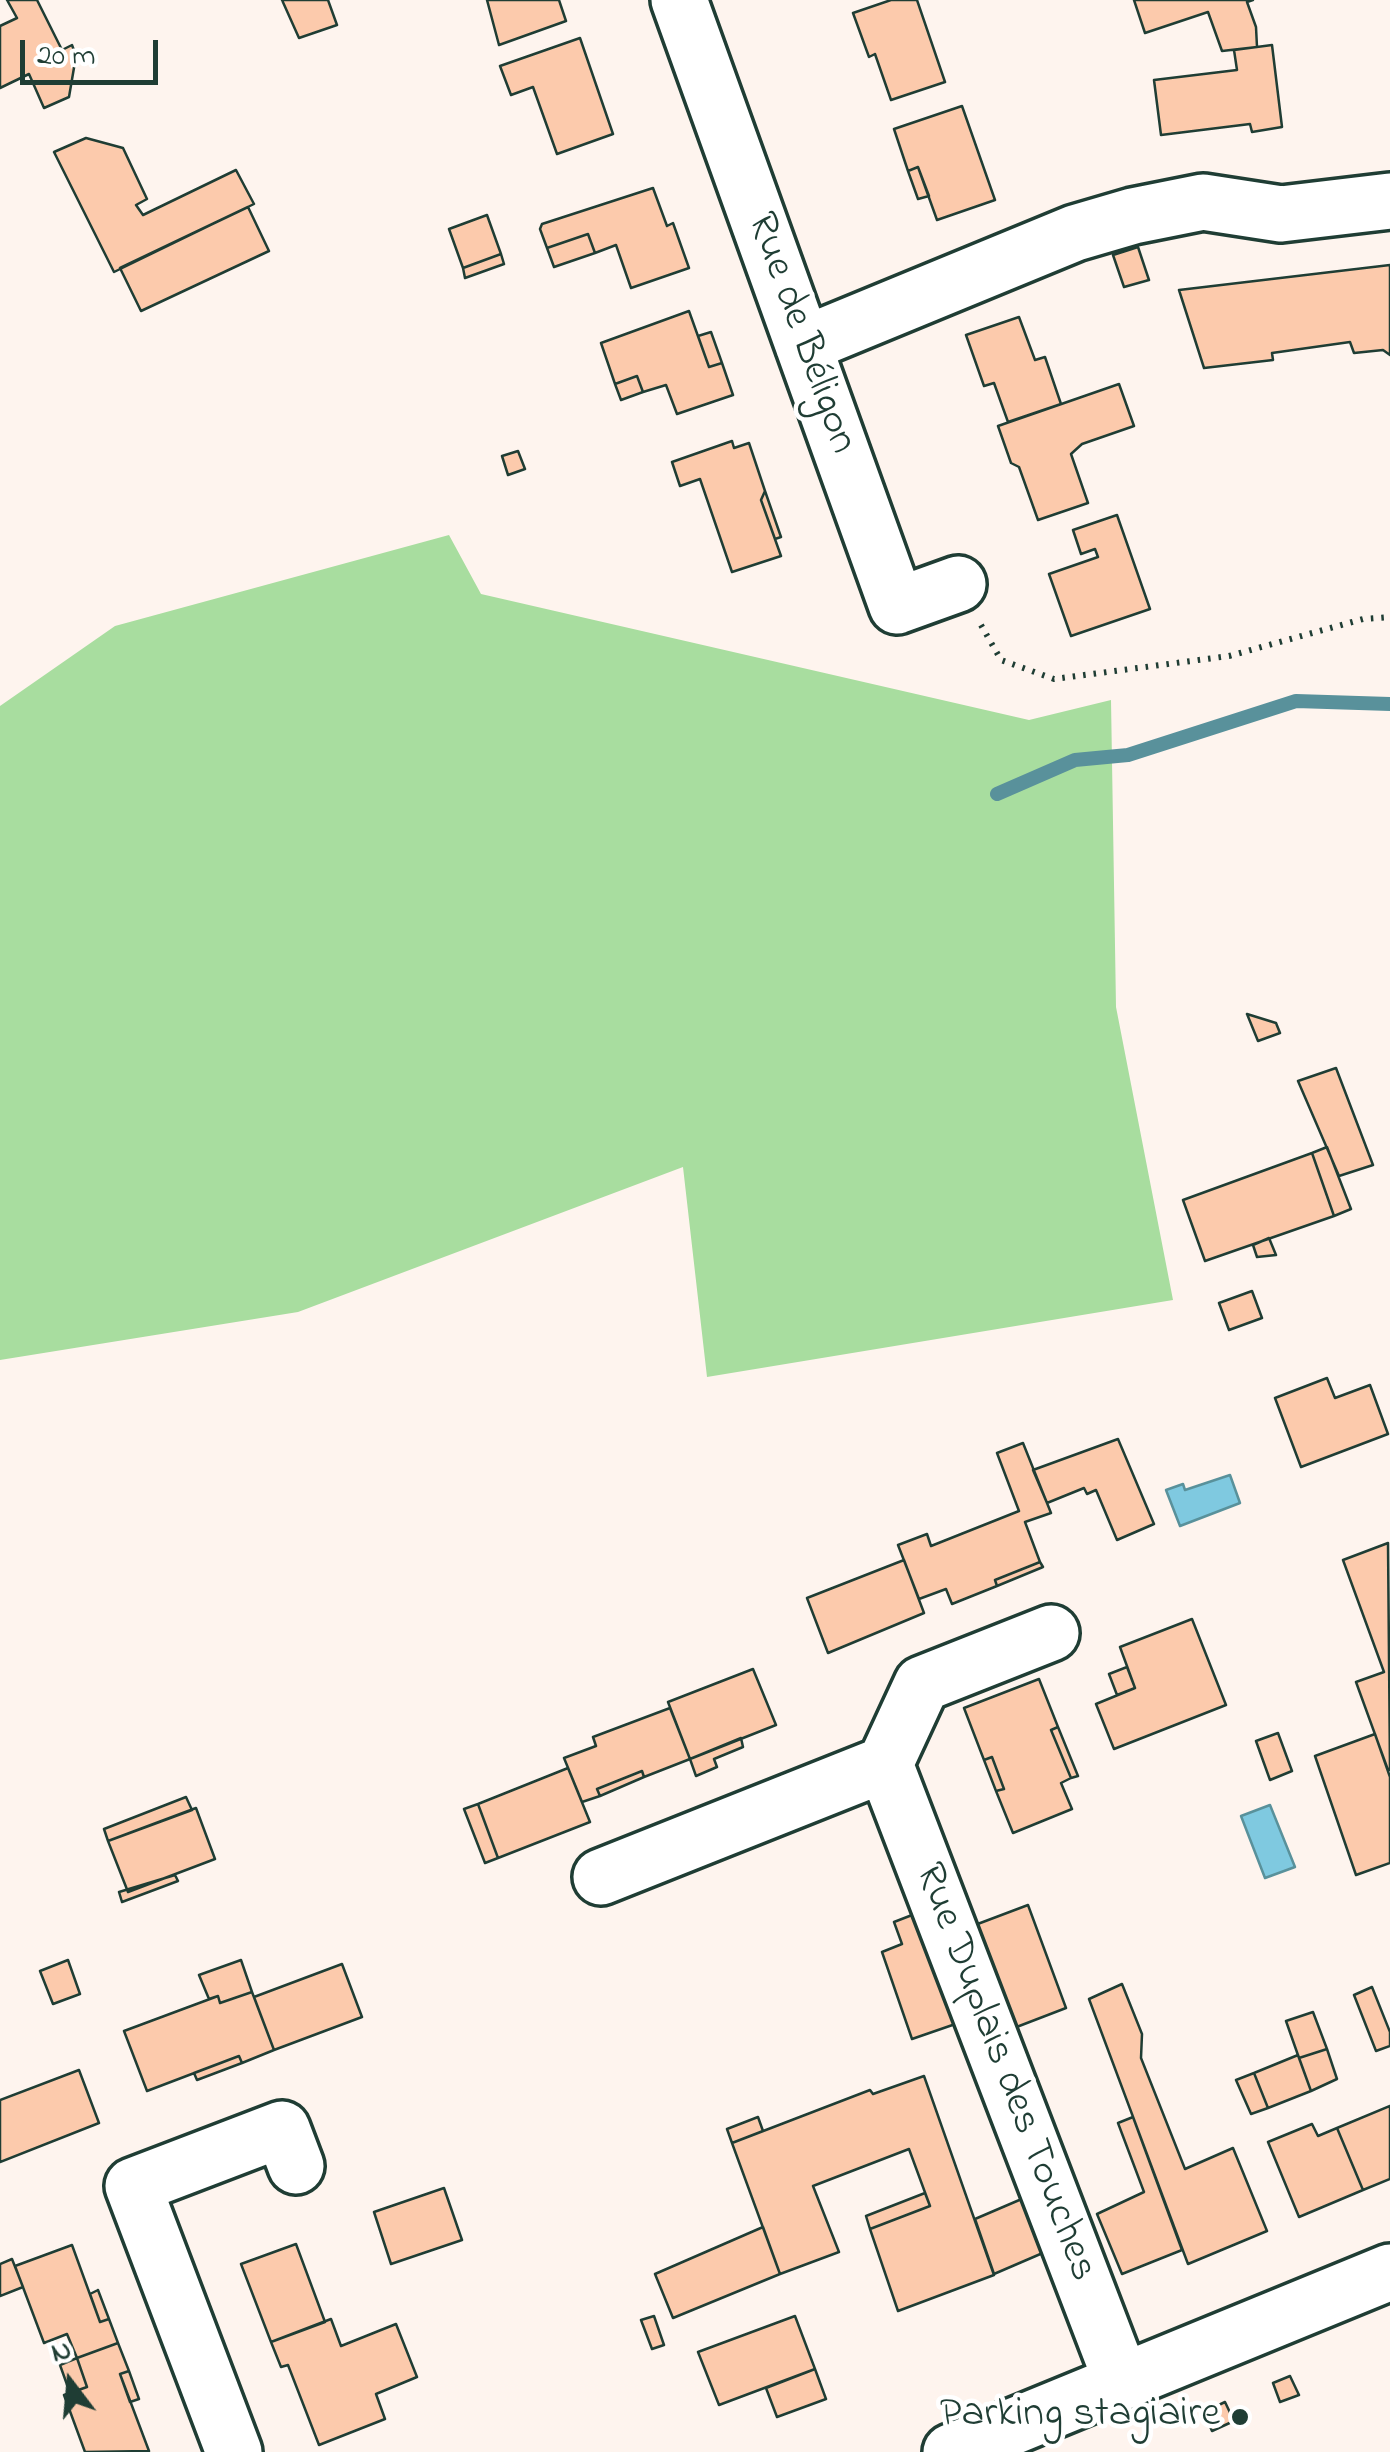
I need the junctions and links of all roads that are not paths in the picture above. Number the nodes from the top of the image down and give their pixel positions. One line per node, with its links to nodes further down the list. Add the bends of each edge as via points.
1 (679, 0): 3 (street, Rue de Béligon)
2 (1390, 201): 3 (street, via 1280,214 1203,202 1133,216 1075,233)
3 (803, 345): 4 (street, Rue de Béligon, via 897,606)
4 (958, 584)
5 (1051, 1633): 6 (street, via 922,1684)
6 (885, 1764): 7 (street); 10 (street, Rue Duplais des Touches)
7 (601, 1877)
8 (296, 2166): 11 (street, via 282,2129 133,2186)
9 (1390, 2272): 10 (street)
10 (1122, 2382): 12 (street)
11 (234, 2452)
12 (951, 2452)

